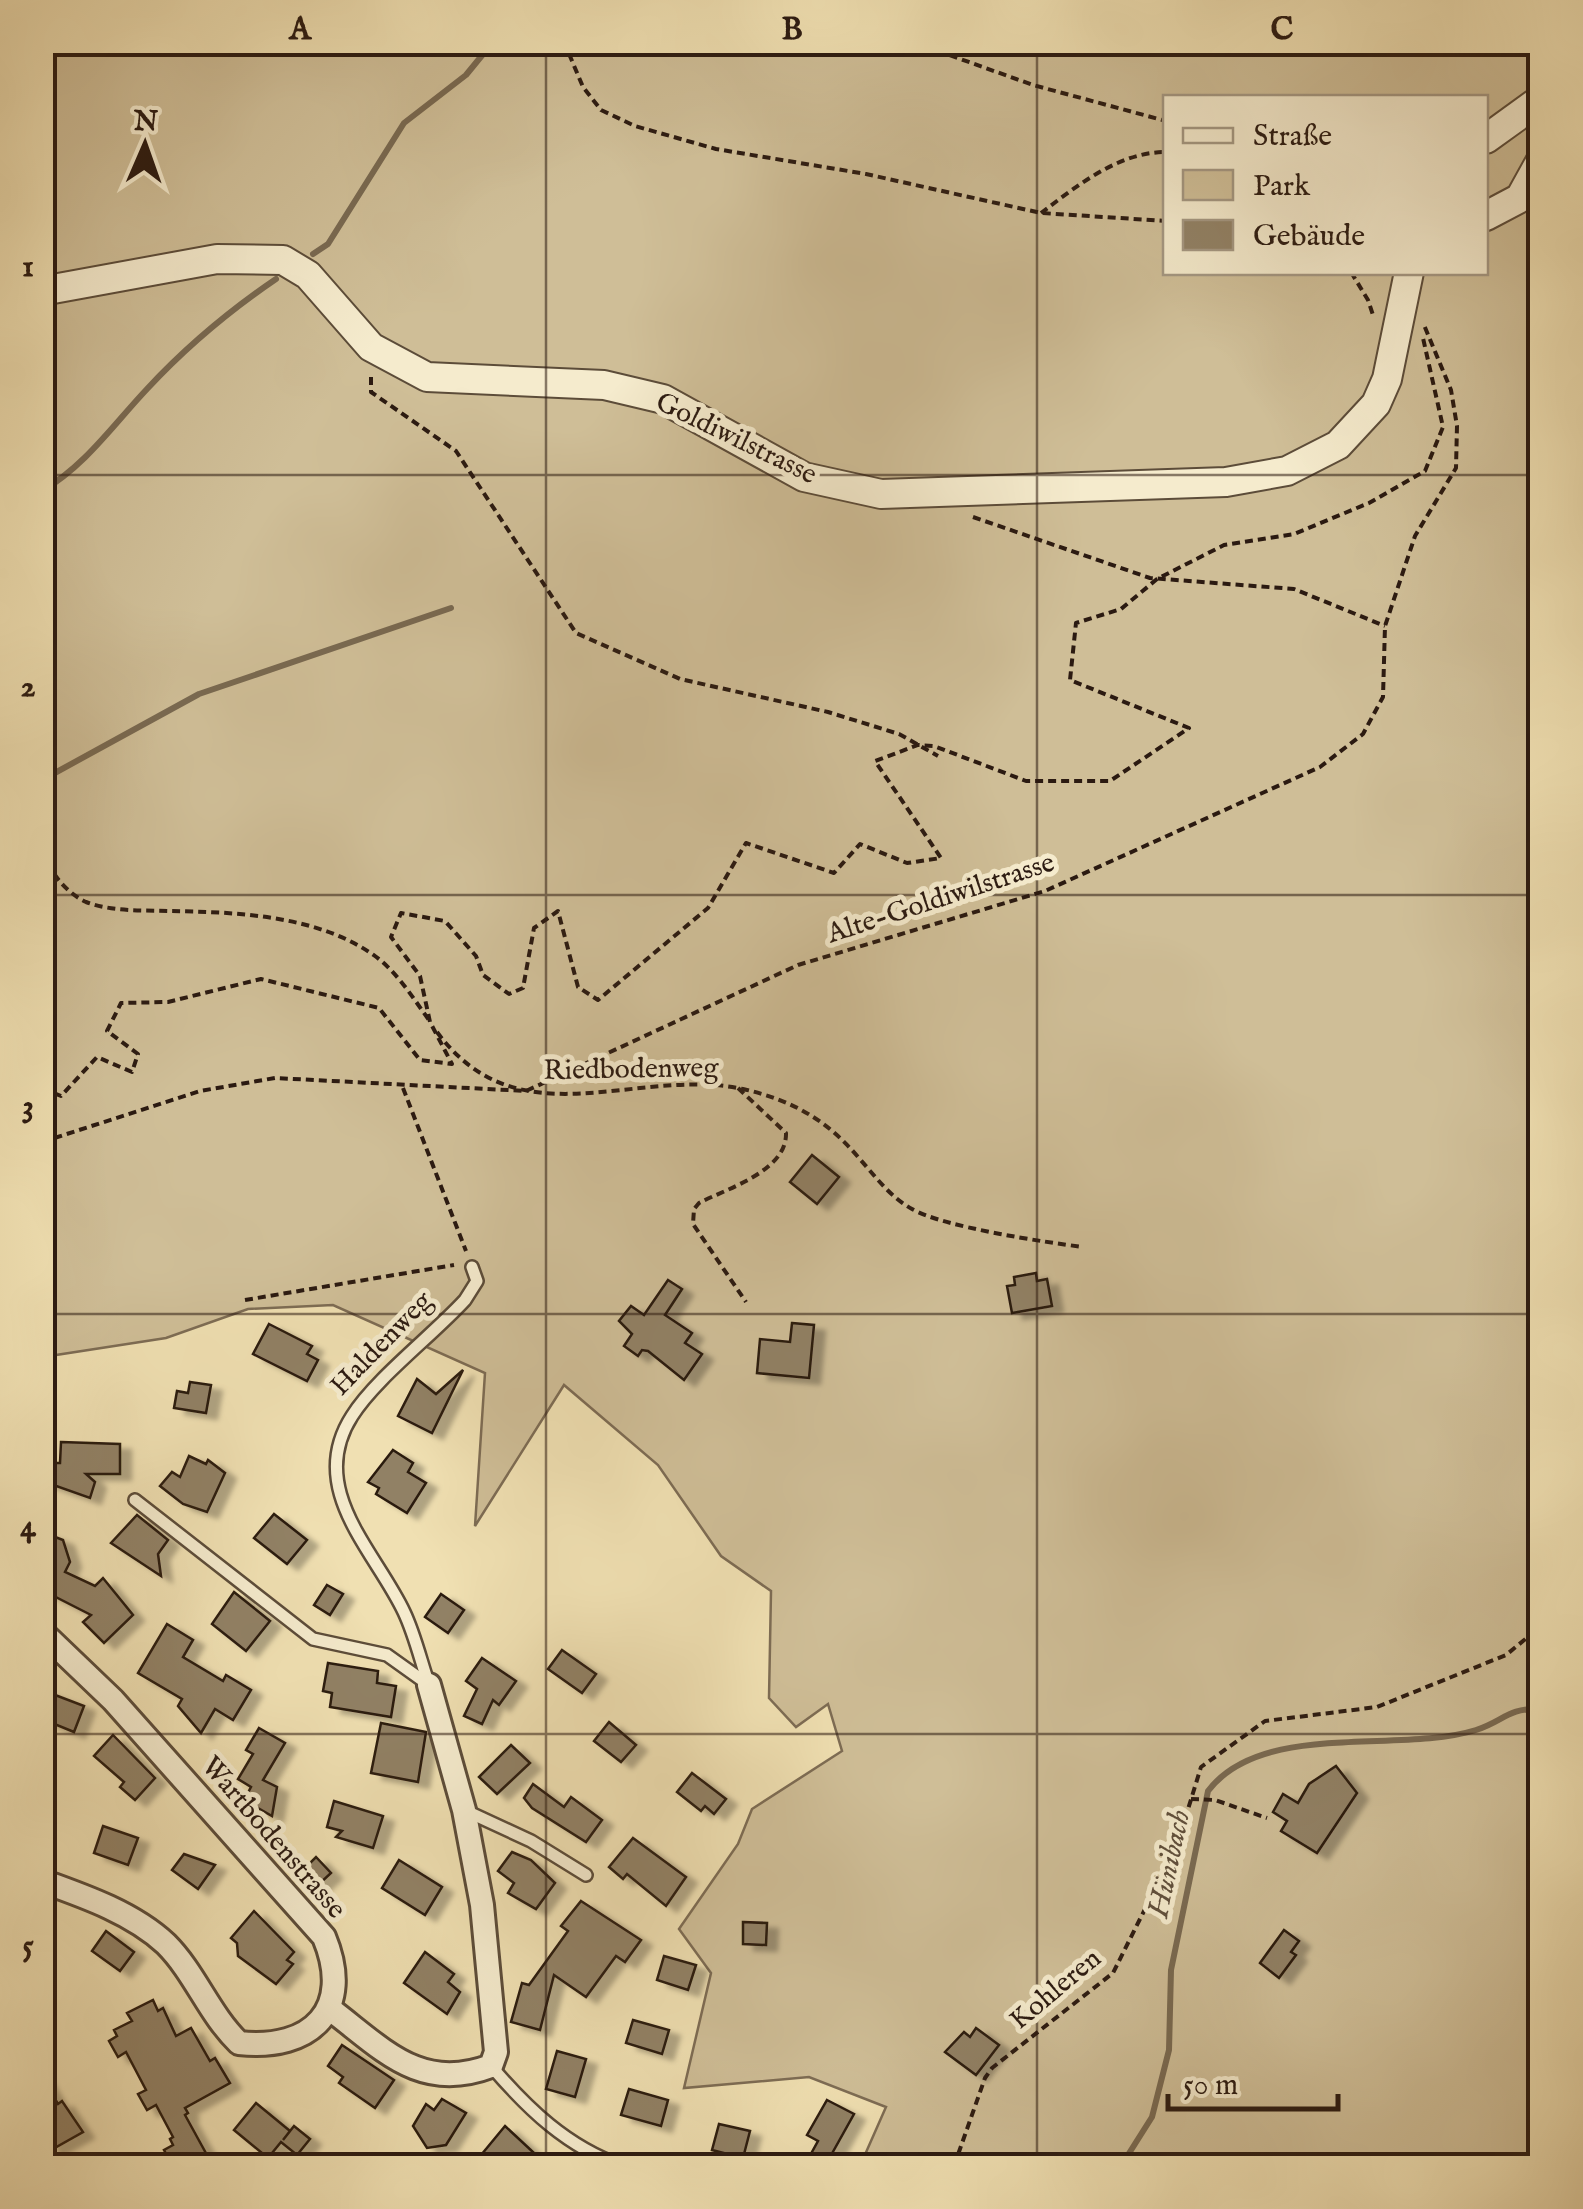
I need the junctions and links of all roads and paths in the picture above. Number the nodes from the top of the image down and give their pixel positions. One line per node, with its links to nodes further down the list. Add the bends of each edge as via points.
1 (564, 42): 8 (path, via 582,87 600,110 635,126)
2 (913, 42): 4 (path)
3 (1540, 100): 5 (street)
4 (1163, 121)
5 (1488, 138)
6 (1163, 153): 8 (path, via 1125,160)
7 (1540, 162): 9 (street, via 1520,198)
8 (1041, 214): 10 (path)
9 (1488, 215)
10 (1163, 221)
11 (1408, 276): 15 (street, Goldiwilstrasse, via 1376,404 1338,445 1287,471 1226,482); 16 (path, via 1443,427 1426,471 1294,534 1224,545)
12 (42, 291): 14 (street, Goldiwilstrasse, via 217,259 282,260 308,275)
13 (1423, 321): 17 (path, Alte-Goldiwilstrasse, via 1451,390 1456,468 1415,536)
14 (371, 347): 15 (street, Goldiwilstrasse, via 427,377 604,385 663,399 804,478 881,494); 18 (path, via 371,392 456,450 576,633 680,678 828,712)
15 (922, 494): 16 (path)
16 (1157, 579): 17 (path, via 1294,589); 18 (path, via 1121,608 1076,623 1070,680 1189,728 1110,781 1026,781)
17 (1385, 626): 25 (path, Alte-Goldiwilstrasse, via 1383,697 1363,734 1320,768 1045,891 798,965)
18 (918, 745): 19 (path); 21 (path, via 876,762 941,858 906,863 860,844 834,873 746,843 708,908 598,1000 578,987 558,911 534,928 523,988 509,994 483,975 446,921 401,913 391,938 420,976)
19 (938, 756)
20 (42, 852): 21 (path, Riedbodenweg, via 62,885 109,909 234,912 341,938 375,956)
21 (430, 1022): 22 (path, via 452,1064 420,1060 379,1008 261,979 168,1002 121,1003 108,1031 138,1054 132,1072 97,1057 60,1096); 25 (path, Riedbodenweg, via 462,1060)
22 (42, 1088)
23 (403, 1088): 25 (path, Alte-Goldiwilstrasse); 26 (path, Alte-Goldiwilstrasse, via 275,1078 200,1091); 28 (path)
24 (738, 1088): 25 (path, Riedbodenweg); 27 (path, Riedbodenweg, via 783,1099 819,1118 890,1194 915,1211); 30 (path, via 786,1133 786,1145 777,1160 699,1203 694,1224)
25 (526, 1092)
26 (42, 1142)
27 (1083, 1247)
28 (472, 1267): 29 (path, via 426,1268); 34 (lane, Haldenweg, via 477,1281 465,1300 356,1410 338,1456 338,1484 353,1534 404,1613)
29 (245, 1300)
30 (746, 1302)
31 (135, 1500): 34 (lane, via 313,1639 387,1655)
32 (1540, 1628): 35 (path, Kohleren, via 1506,1655 1377,1707 1265,1721 1201,1767)
33 (42, 1632): 40 (street, Wartbodenstrasse, via 112,1700 324,1937 334,1977)
34 (429, 1686): 36 (street, Haldenweg)
35 (1194, 1799): 37 (path); 44 (path, Kohleren, via 1120,1963 1104,1983 992,2068)
36 (464, 1810): 38 (lane); 41 (street, Haldenweg, via 482,1905 496,2052)
37 (1268, 1818)
38 (586, 1875)
39 (42, 1880): 40 (street, via 115,1911 166,1945 239,2043 288,2042)
40 (330, 2008): 41 (street, via 417,2071 445,2076)
41 (490, 2066): 42 (lane)
42 (601, 2163): 43 (lane)
43 (622, 2166)
44 (954, 2166)

